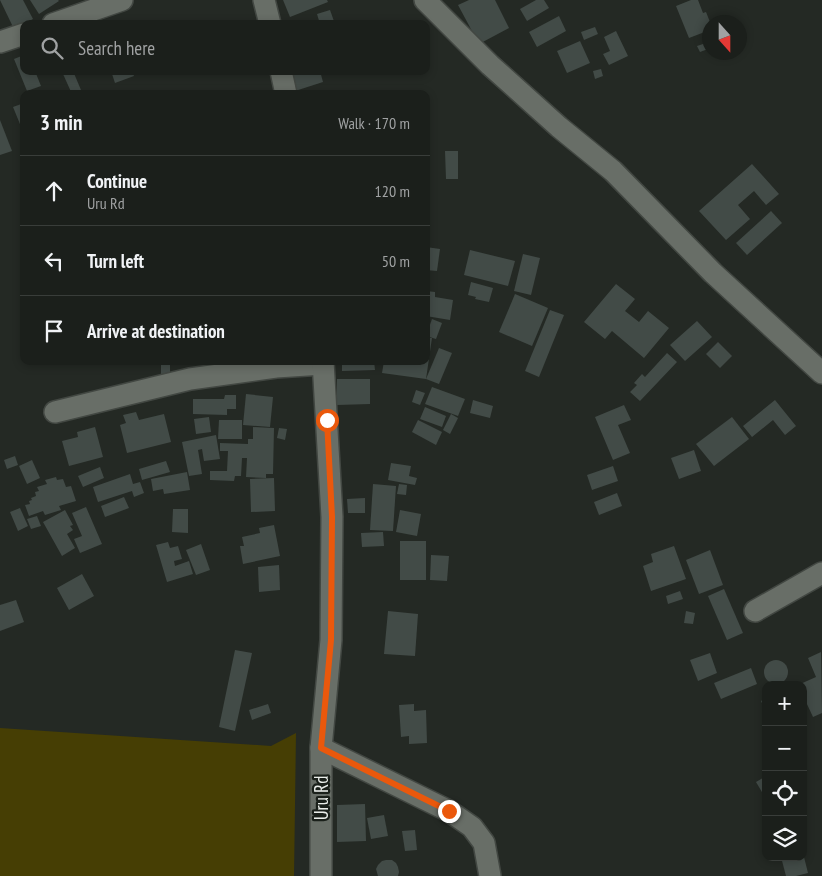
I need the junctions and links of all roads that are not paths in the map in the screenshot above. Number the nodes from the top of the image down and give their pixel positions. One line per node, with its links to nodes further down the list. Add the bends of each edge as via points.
1 (122, 0): 4 (street)
2 (264, 0): 5 (street)
3 (425, 0): 12 (street, via 490,65 613,171 713,272)
4 (64, 20)
5 (269, 20)
6 (20, 35): 7 (street)
7 (0, 42)
8 (282, 75): 9 (street)
9 (285, 90)
10 (292, 365): 13 (street, via 190,379)
11 (323, 365): 16 (street, Uru Rd, via 332,517 331,640)
12 (822, 373)
13 (55, 412)
14 (822, 573): 15 (street)
15 (755, 611)
16 (321, 748): 17 (street, Uru Rd); 18 (street, via 449,811 472,826 484,843)
17 (321, 876)
18 (490, 876)

